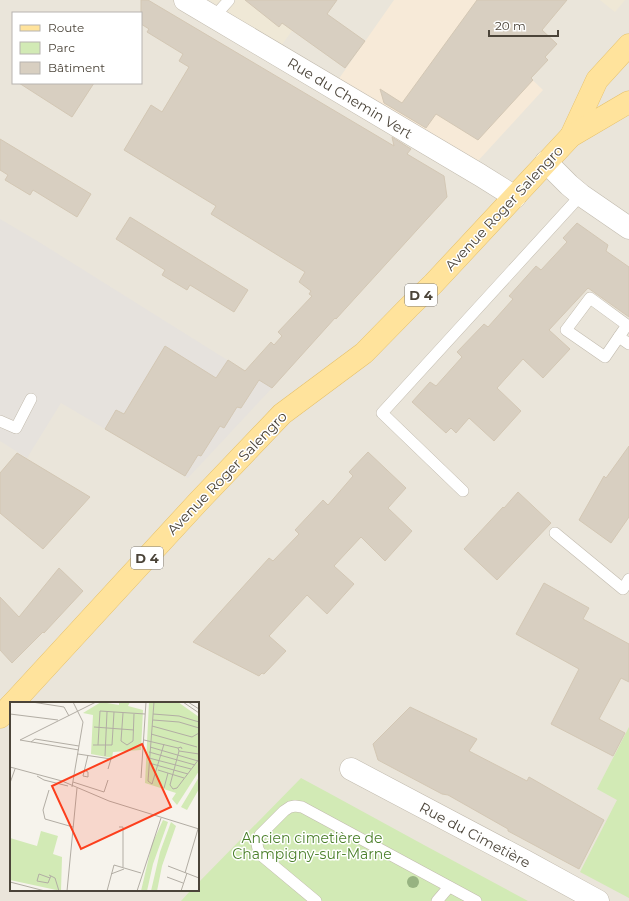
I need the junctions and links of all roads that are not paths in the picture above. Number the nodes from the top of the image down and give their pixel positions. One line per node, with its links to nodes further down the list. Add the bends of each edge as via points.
1 (185, 0): 3 (street, Rue du Chemin Vert)
2 (229, 0): 3 (lane)
3 (214, 18): 9 (street, Rue du Chemin Vert)
4 (629, 45): 6 (main road, Avenue Roger Salengro / D 4, via 596,80)
5 (629, 102): 6 (main road, Avenue Roger Salengro / D 4)
6 (571, 136): 7 (main road, Avenue Roger Salengro / D 4)
7 (546, 162): 8 (street); 9 (main road, Avenue Roger Salengro / D 4)
8 (581, 194): 10 (street); 15 (lane, via 382,413)
9 (515, 197): 18 (main road, Avenue Roger Salengro / D 4, via 364,353 282,414)
10 (629, 228)
11 (618, 337): 11 (lane, via 626,325 590,298 566,330 606,357); 12 (lane)
12 (629, 344)
13 (31, 399): 14 (lane, via 16,428)
14 (0, 420)
15 (463, 491)
16 (555, 533): 17 (lane, via 623,589)
17 (629, 580)
18 (14, 702)
19 (10, 706): 20 (main road, Avenue Roger Salengro / D 4)
20 (0, 717)
21 (350, 769): 26 (street, Rue du Cimetière)
22 (449, 887): 23 (lane, via 302,807 290,807 260,835 258,849 262,856); 24 (lane); 25 (lane)
23 (316, 901)
24 (437, 901)
25 (476, 901)
26 (598, 901)

